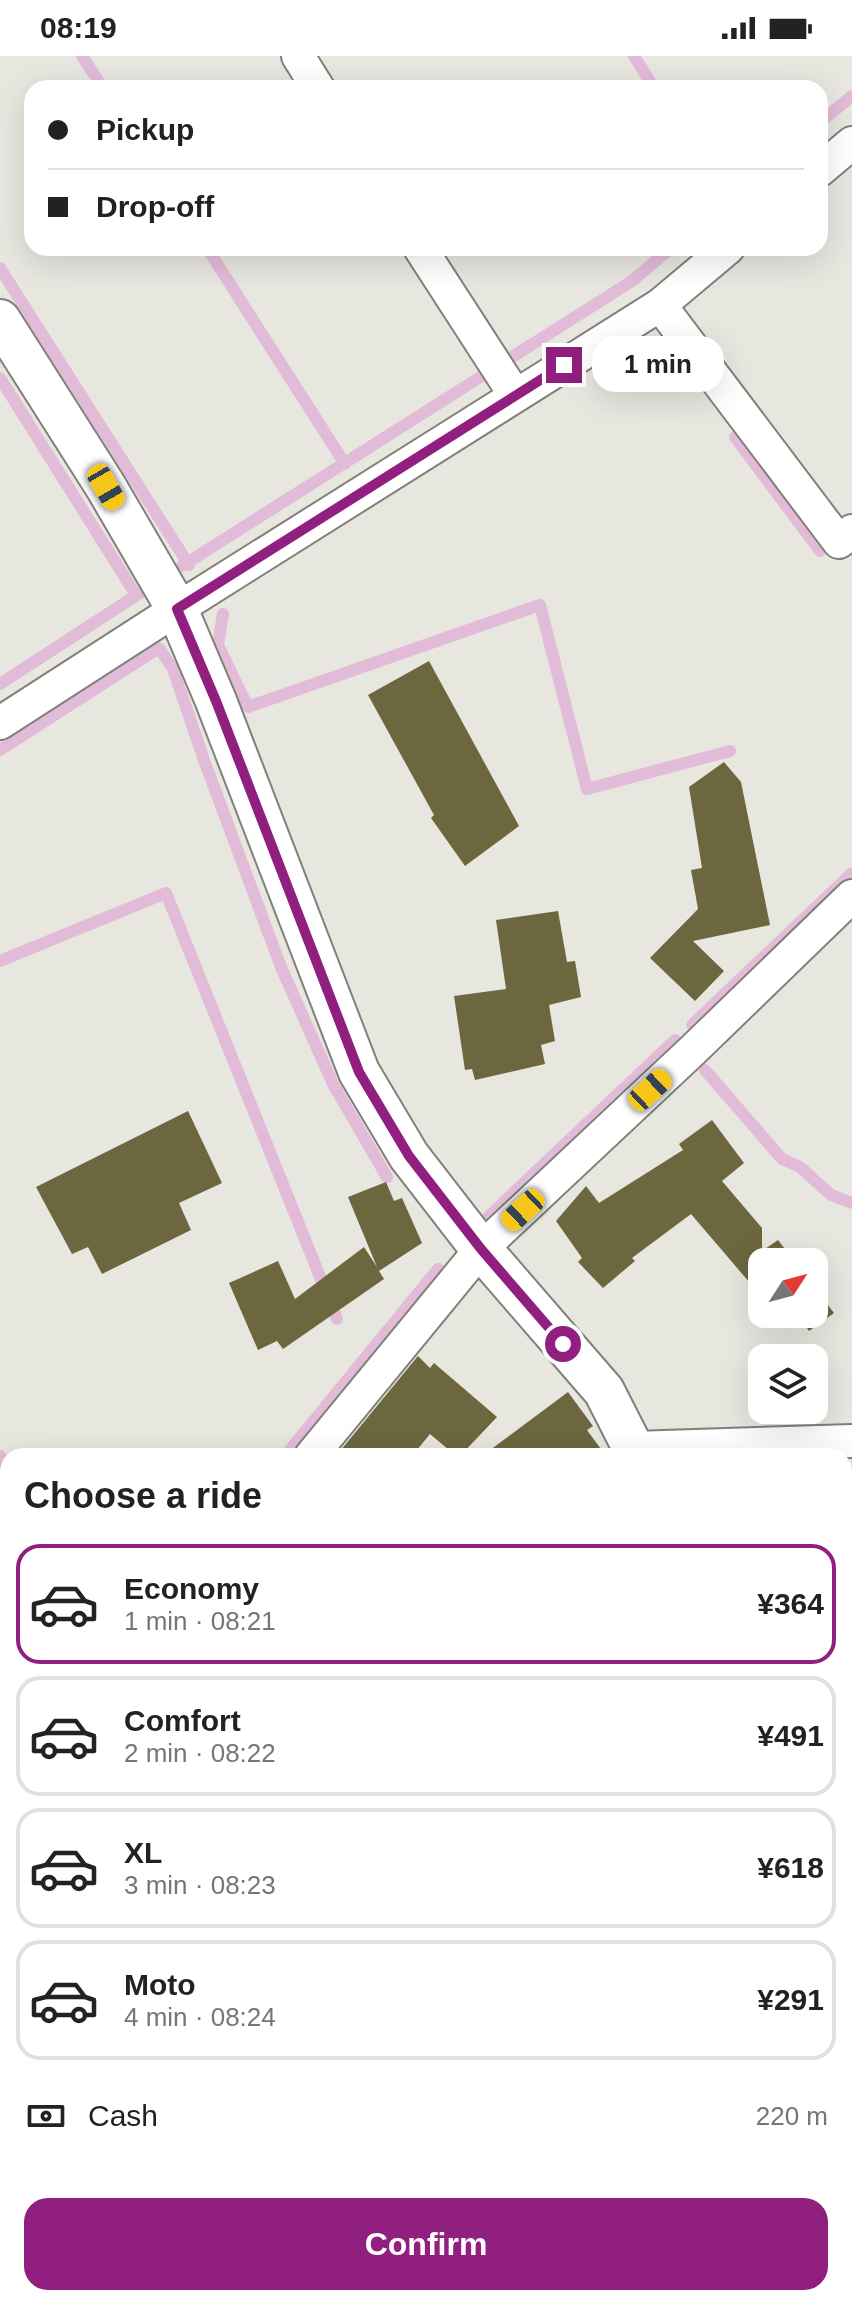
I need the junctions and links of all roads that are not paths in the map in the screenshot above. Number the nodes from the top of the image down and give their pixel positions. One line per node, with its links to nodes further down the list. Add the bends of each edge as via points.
1 (298, 56): 2 (street)
2 (313, 80)
3 (852, 143): 4 (street)
4 (828, 163)
5 (425, 256): 9 (street)
6 (718, 256): 7 (street)
7 (660, 305): 9 (street); 10 (street, via 839,542)
8 (0, 320): 11 (street)
9 (515, 395): 11 (street)
10 (852, 531)
11 (177, 609): 12 (street); 14 (street, via 359,1072 409,1156)
12 (0, 723)
13 (852, 896): 14 (street)
14 (481, 1249): 16 (street); 17 (street, via 604,1391)
15 (852, 1441): 18 (street)
16 (318, 1448)
17 (632, 1448)
18 (713, 1448)

